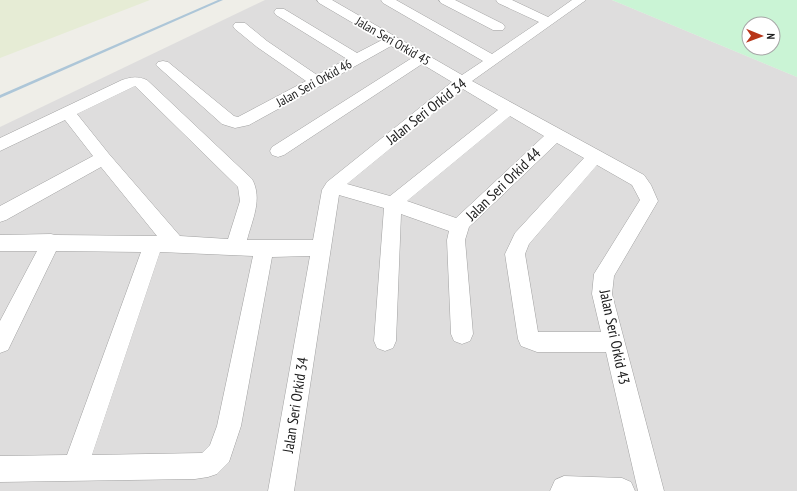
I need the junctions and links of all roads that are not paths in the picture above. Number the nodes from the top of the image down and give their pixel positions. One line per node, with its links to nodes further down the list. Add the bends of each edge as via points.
1 (323, 0): 10 (street, Jalan Seri Orkid 45)
2 (387, 0): 13 (street)
3 (444, 0): 9 (street)
4 (502, 0): 7 (street)
5 (573, 2): 7 (street, Jalan Seri Orkid 34)
6 (280, 12): 12 (street)
7 (549, 22): 13 (street, Jalan Seri Orkid 34)
8 (240, 26): 16 (street)
9 (498, 26)
10 (392, 40): 11 (street, Jalan Seri Orkid 45); 12 (street, Jalan Seri Orkid 46)
11 (422, 58): 15 (street, Jalan Seri Orkid 45); 21 (street)
12 (357, 59): 16 (street, Jalan Seri Orkid 46)
13 (493, 61): 15 (street, Jalan Seri Orkid 34)
14 (163, 66): 16 (street, Jalan Seri Orkid 46, via 235,123)
15 (463, 81): 17 (street, Jalan Seri Orkid 43); 24 (street, Jalan Seri Orkid 34)
16 (318, 82)
17 (509, 109): 19 (street, Jalan Seri Orkid 43); 25 (street)
18 (67, 111): 20 (street); 23 (street); 32 (street, via 127,82 142,83 246,184 249,201)
19 (555, 135): 22 (street, Jalan Seri Orkid 43); 27 (street, Jalan Seri Orkid 44)
20 (0, 145)
21 (278, 151)
22 (595, 156): 38 (street, Jalan Seri Orkid 43, via 638,180 649,201 604,274 602,294); 38 (street, via 522,239 515,254 529,339 537,342)
23 (103, 158): 26 (street); 31 (street)
24 (333, 187): 25 (street); 33 (street, Jalan Seri Orkid 34, via 330,190)
25 (393, 204): 27 (street); 36 (street)
26 (0, 215)
27 (460, 227): 35 (street, Jalan Seri Orkid 44, via 456,240)
28 (51, 242): 29 (street); 30 (street); 37 (street)
29 (0, 243)
30 (153, 244): 31 (street); 39 (street)
31 (175, 244): 32 (street)
32 (235, 247): 34 (street)
33 (320, 248): 34 (street); 41 (street, Jalan Seri Orkid 34)
34 (264, 249): 39 (street, via 229,426 220,453 208,465)
35 (462, 334)
36 (385, 341)
37 (0, 342)
38 (614, 342): 44 (street, Jalan Seri Orkid 43)
39 (75, 468): 40 (street)
40 (0, 469)
41 (281, 491)
42 (563, 491): 43 (street)
43 (622, 491)
44 (651, 491)

